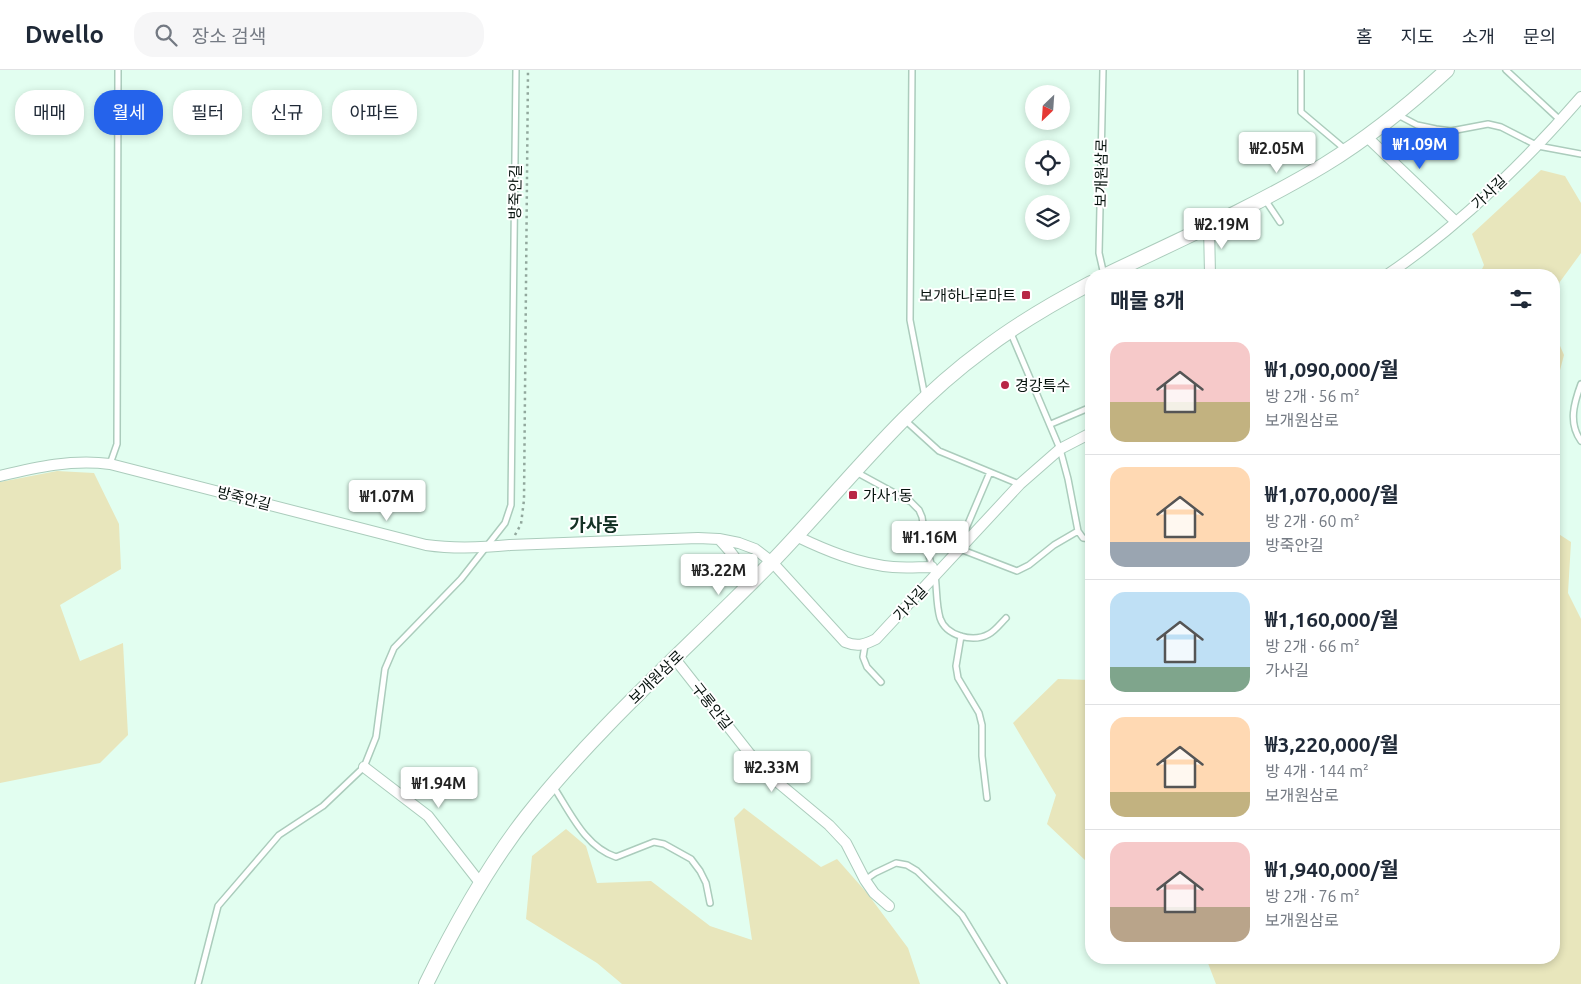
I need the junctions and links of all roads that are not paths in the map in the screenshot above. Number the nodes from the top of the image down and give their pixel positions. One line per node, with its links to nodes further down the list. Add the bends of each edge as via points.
1 (118, 70): 33 (lane, via 116,444)
2 (516, 70): 42 (lane, 방죽안길, via 511,505 505,523)
3 (912, 70): 26 (lane, via 910,320)
4 (1103, 70): 19 (lane, 보개원삼로, via 1099,253)
5 (1301, 70): 13 (lane, via 1301,112)
6 (1447, 70): 9 (main road, 보개원삼로)
7 (1506, 70): 10 (lane)
8 (1581, 97): 10 (street, 가사길)
9 (1396, 114): 11 (main road, 보개원삼로); 12 (lane, via 1436,130 1452,131 1488,124)
10 (1560, 121): 12 (street, 가사길)
11 (1367, 136): 13 (main road, 보개원삼로); 17 (street)
12 (1538, 146): 14 (lane); 17 (street, 가사길)
13 (1347, 150): 15 (main road, 보개원삼로)
14 (1581, 154)
15 (1264, 198): 16 (lane); 18 (main road, 보개원삼로)
16 (1280, 222)
17 (1456, 222): 22 (street, 가사길)
18 (1209, 225): 20 (main road, 보개원삼로); 21 (street)
19 (1103, 269)
20 (1117, 269)
21 (1210, 269)
22 (1396, 269)
23 (1085, 286): 24 (main road, 보개원삼로)
24 (1010, 331): 26 (main road, 보개원삼로, via 982,350); 29 (lane)
25 (1581, 384): 31 (lane, via 1572,414 1574,430)
26 (925, 400): 28 (main road, 보개원삼로)
27 (1085, 410): 29 (lane)
28 (905, 420): 34 (main road, 보개원삼로); 35 (lane, via 939,451)
29 (1051, 424): 32 (lane)
30 (1085, 435): 32 (street, 가사길)
31 (1581, 441)
32 (1060, 449): 37 (street, 가사길); 38 (lane)
33 (110, 464): 36 (street, 방죽안길, via 91,461 54,464); 42 (street, 방죽안길, via 426,546)
34 (856, 472): 39 (main road, 보개원삼로); 45 (lane, via 911,502 919,510)
35 (990, 472): 37 (lane); 43 (lane)
36 (0, 476)
37 (1020, 484): 43 (street, 가사길)
38 (1078, 531): 40 (lane); 43 (lane, via 1017,571)
39 (796, 536): 44 (main road, 보개원삼로); 45 (street, via 848,558)
40 (1085, 538)
41 (719, 539): 42 (street, 방죽안길, via 510,544); 44 (street, 방죽안길, via 756,549); 46 (street, via 739,562)
42 (487, 548): 52 (lane, via 462,579 394,648 385,669 376,737)
43 (958, 550): 45 (street, 가사길)
44 (772, 562): 46 (main road, 보개원삼로); 49 (street, via 845,642 854,646)
45 (934, 572): 48 (lane, via 940,619 948,629); 49 (street, 가사길, via 876,639)
46 (744, 590): 50 (main road, 보개원삼로)
47 (1006, 618): 48 (lane, via 990,634 974,639)
48 (961, 636): 54 (lane, via 957,649 957,672 982,725)
49 (865, 645): 51 (lane, via 863,657 867,667)
50 (675, 659): 53 (main road, 보개원삼로, via 617,715); 55 (street, 구롱안길, via 769,775 846,843)
51 (881, 682)
52 (364, 767): 56 (street, via 428,816); 59 (lane, via 323,806 279,836 218,906)
53 (552, 786): 56 (main road, 보개원삼로); 57 (lane, via 587,836 604,853 616,857 654,842 691,859 706,883)
54 (987, 798)
55 (865, 880): 58 (street, 구롱안길); 61 (lane, via 896,863 917,871 962,915)
56 (480, 884): 60 (main road, 보개원삼로)
57 (710, 903)
58 (889, 906)
59 (198, 984)
60 (426, 984)
61 (1004, 984)

